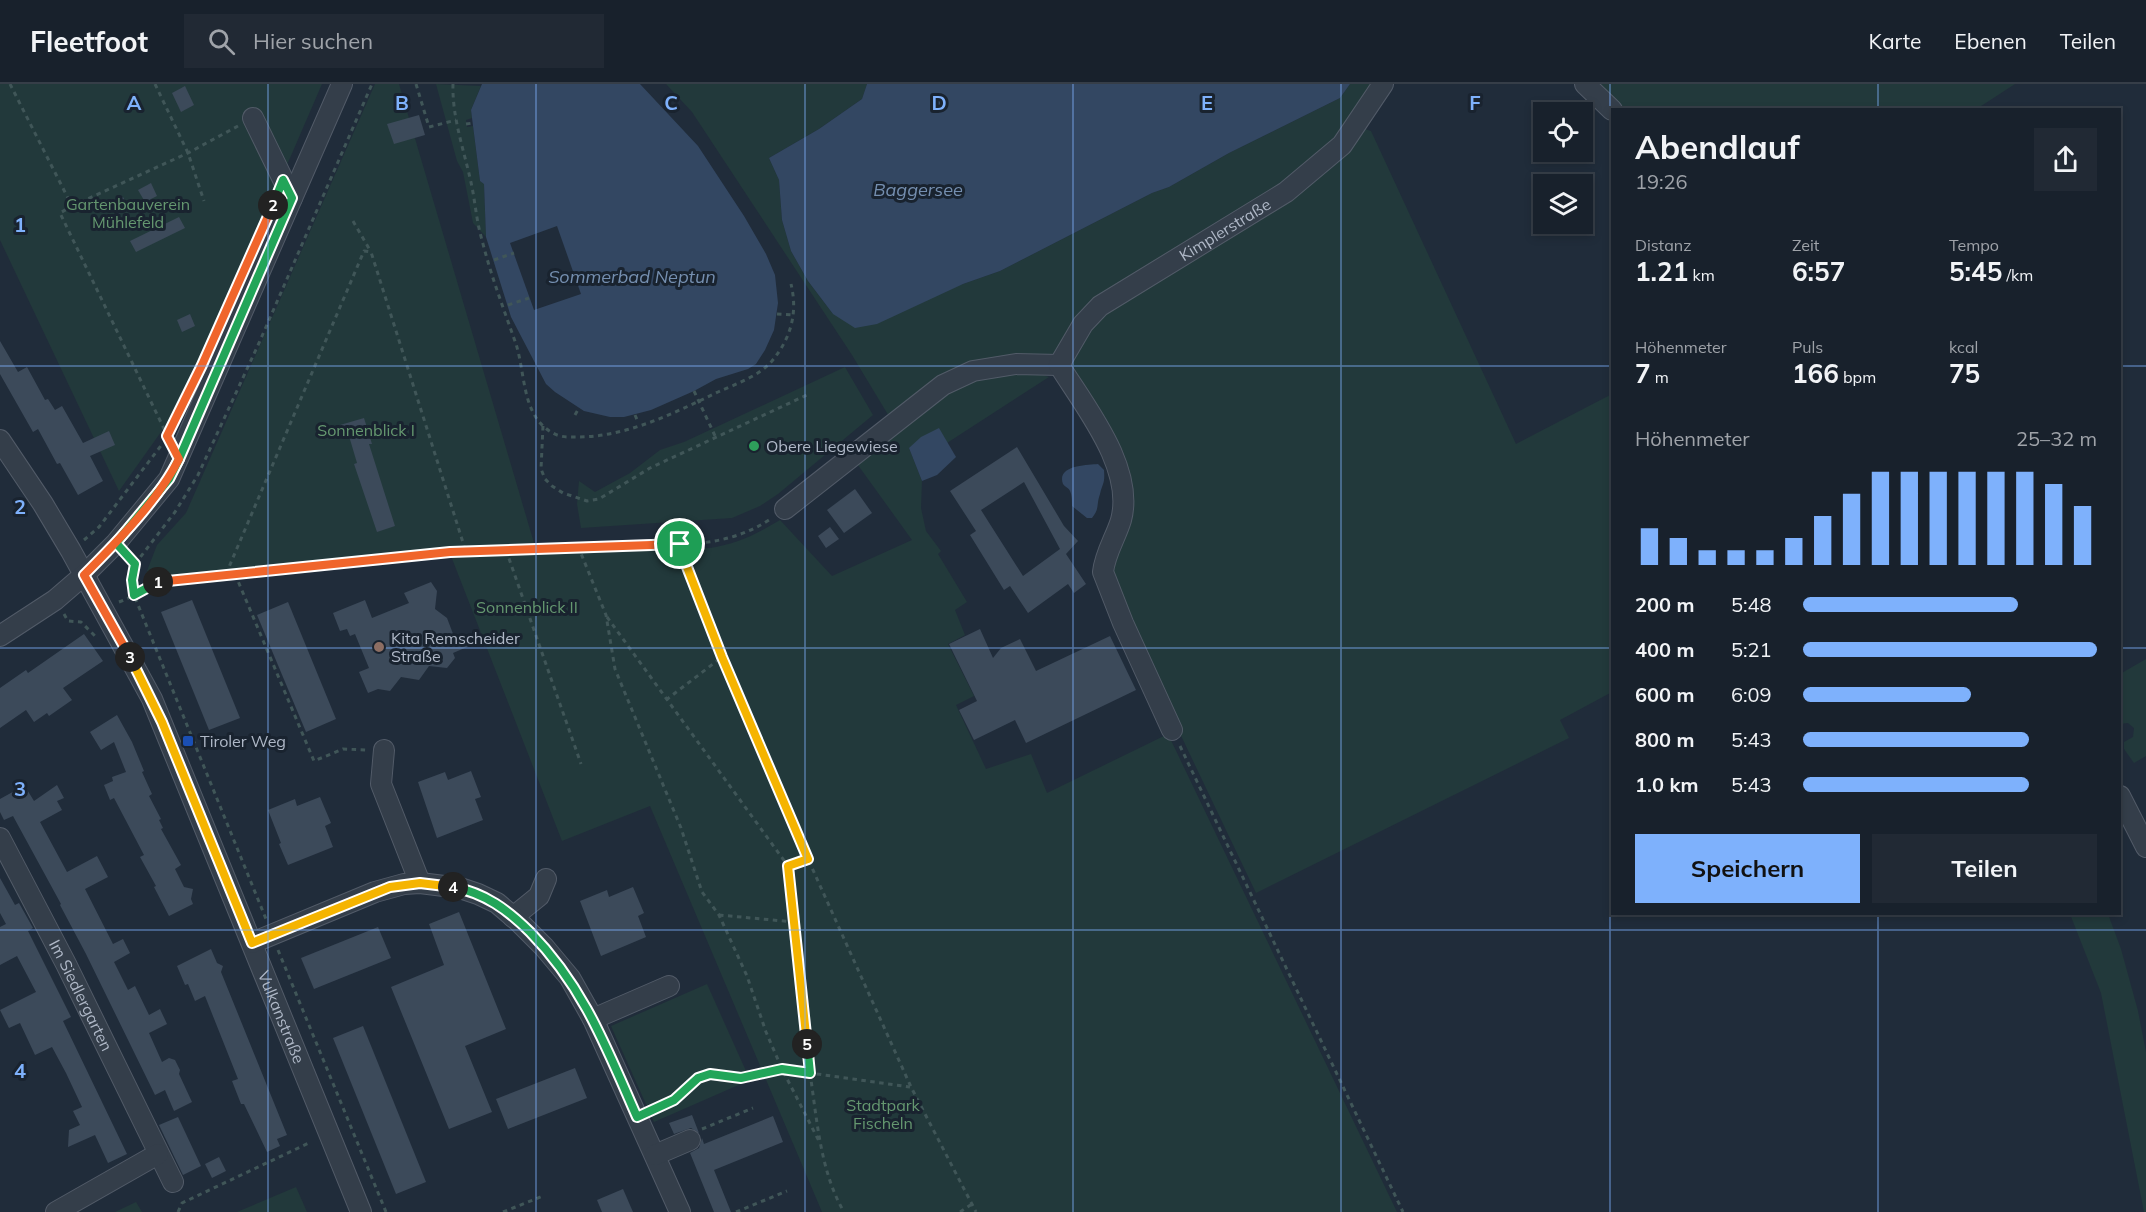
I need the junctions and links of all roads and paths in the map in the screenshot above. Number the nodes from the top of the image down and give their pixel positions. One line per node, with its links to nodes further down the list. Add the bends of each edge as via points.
1 (10, 84): 17 (path)
2 (155, 84): 14 (path)
3 (342, 84): 15 (street)
4 (372, 84): 47 (path, via 198,475)
5 (416, 84): 11 (path, via 429,127)
6 (453, 84): 11 (path)
7 (1383, 84): 27 (street, Kimplerstraße, via 1342,146 1286,192 1100,306 1083,324)
8 (1585, 84): 9 (street)
9 (1611, 109)
10 (253, 118): 14 (path); 15 (street)
11 (456, 120): 36 (path, via 481,239 516,345 529,401)
12 (473, 123): 13 (path)
13 (466, 124)
14 (188, 153): 16 (path); 17 (path)
15 (292, 198): 41 (street, via 169,479)
16 (204, 201)
17 (72, 206): 37 (path, via 60,213)
18 (353, 221): 19 (path)
19 (371, 252): 46 (path); 50 (path, via 364,251)
20 (513, 253): 21 (path)
21 (494, 260)
22 (791, 285): 26 (path)
23 (529, 298): 24 (path)
24 (508, 305)
25 (777, 314): 26 (path)
26 (793, 315): 30 (path, via 783,345 771,362 754,375)
27 (1059, 365): 40 (street, via 1016,364 973,371 943,385); 59 (street, via 1106,441 1119,471 1124,498 1121,519 1103,572)
28 (694, 391): 30 (path)
29 (809, 394): 38 (path)
30 (699, 401): 36 (path, via 628,430 598,436 555,435); 38 (path)
31 (579, 408): 32 (path)
32 (575, 415)
33 (635, 415): 34 (path)
34 (638, 422)
35 (172, 426): 37 (path)
36 (543, 426): 38 (path, via 541,469 545,479 563,493 587,501 599,499 650,468)
37 (167, 436): 45 (path, via 99,528)
38 (716, 438)
39 (0, 441): 45 (street, Vulkanstraße)
40 (785, 509): 42 (path, via 732,538)
41 (116, 543): 47 (path); 49 (street)
42 (680, 544): 43 (path); 57 (path)
43 (578, 546): 44 (path); 54 (path)
44 (506, 549): 46 (path); 61 (path)
45 (71, 551): 49 (street, Vulkanstraße)
46 (466, 552): 48 (path)
47 (135, 564): 51 (path)
48 (235, 574): 50 (path); 60 (path, via 314,761 343,750)
49 (84, 575): 52 (street); 53 (street, Vulkanstraße)
50 (226, 575): 51 (path, via 161,580)
51 (134, 595): 53 (path); 72 (path)
52 (55, 600): 55 (street); 56 (path, via 68,621 81,622)
53 (104, 609): 73 (street, Vulkanstraße, via 162,722)
54 (606, 615): 58 (path); 69 (path, via 615,669 681,828 702,892)
55 (0, 636)
56 (100, 644)
57 (722, 657): 58 (path); 65 (path)
58 (666, 700): 66 (path)
59 (1172, 730): 100 (path)
60 (384, 750): 68 (street, via 381,784)
61 (580, 764)
62 (2121, 798): 64 (street)
63 (0, 838): 84 (street, Im Siedlergarten)
64 (2146, 847)
65 (808, 859): 66 (path); 78 (path)
66 (788, 866): 71 (path)
67 (546, 879): 70 (street, via 539,896)
68 (420, 883): 70 (street, via 478,894); 72 (street, via 375,892)
69 (719, 915): 71 (path); 76 (path, via 747,975)
70 (513, 916): 75 (street, via 570,978)
71 (794, 922): 77 (path)
72 (272, 934): 73 (street); 93 (path)
73 (252, 943): 92 (street, Vulkanstraße)
74 (669, 986): 75 (street)
75 (593, 1019): 80 (street)
76 (782, 1069): 77 (path); 80 (path, via 741,1078 710,1074 698,1078 674,1100); 82 (path)
77 (810, 1073): 78 (path); 82 (path)
78 (911, 1087): 89 (path)
79 (753, 1108): 81 (path, via 696,1132)
80 (637, 1117): 85 (street)
81 (690, 1140): 85 (street)
82 (820, 1143): 97 (path)
83 (315, 1152): 91 (path, via 311,1142 182,1203)
84 (158, 1154): 86 (street, Im Siedlergarten); 90 (street)
85 (655, 1155): 95 (street)
86 (173, 1182)
87 (788, 1191): 96 (path)
88 (543, 1196): 94 (path)
89 (972, 1204): 98 (path); 99 (path)
90 (56, 1212)
91 (178, 1212)
92 (361, 1212)
93 (386, 1212)
94 (502, 1212)
95 (680, 1212)
96 (736, 1212)
97 (844, 1212)
98 (960, 1212)
99 (976, 1212)
100 (1403, 1212)

